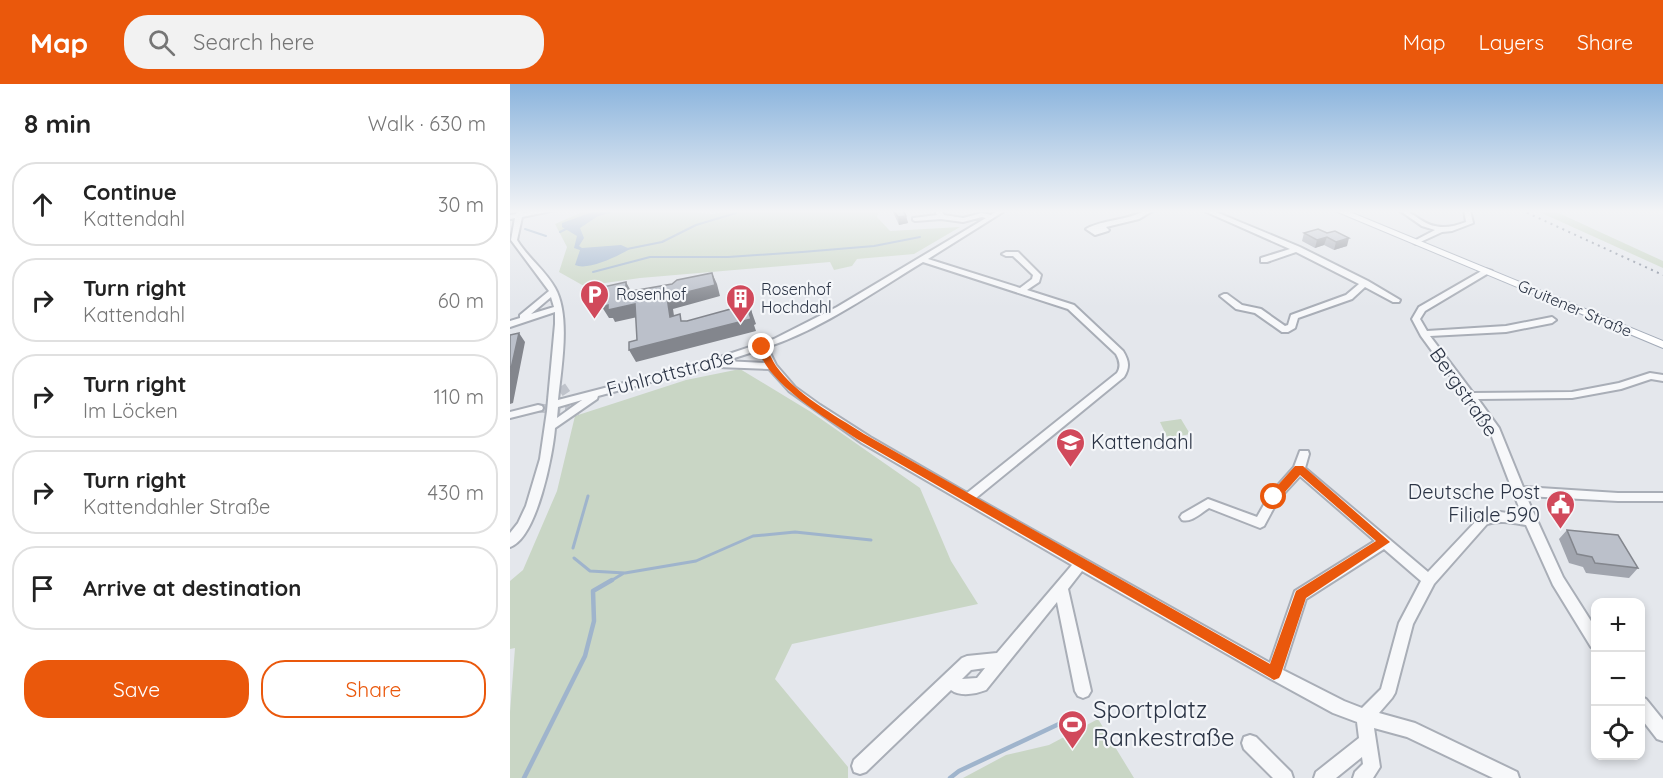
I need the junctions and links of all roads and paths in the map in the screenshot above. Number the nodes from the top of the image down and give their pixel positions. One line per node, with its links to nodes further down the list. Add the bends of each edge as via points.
1 (515, 242): 6 (street)
2 (950, 242): 9 (street, Fuhlrottstraße)
3 (1283, 242): 5 (street)
4 (1417, 242): 11 (main road, Gruitener Straße)
5 (1297, 249): 10 (street); 12 (street)
6 (520, 252): 8 (street); 14 (street, via 545,276)
7 (1006, 254): 13 (street, via 1015,254 1037,275)
8 (510, 255)
9 (921, 260): 13 (street); 24 (street, Fuhlrottstraße, via 819,320)
10 (1264, 260)
11 (1488, 271): 22 (street, Bergstraße, via 1422,309 1416,319); 23 (main road, Gruitener Straße)
12 (1365, 283): 16 (street); 20 (street, via 1349,297 1294,317)
13 (1022, 290): 38 (street, via 1077,312 1120,353 1124,369 1106,388)
14 (553, 291): 17 (street); 19 (street)
15 (1224, 296): 20 (street, via 1239,307 1258,311 1285,330)
16 (1396, 300)
17 (559, 311): 19 (street); 30 (street)
18 (1552, 320): 22 (street, via 1506,329)
19 (514, 322)
20 (1289, 328): 21 (street)
21 (1298, 334)
22 (1424, 334): 29 (street, Bergstraße)
23 (1663, 345)
24 (762, 347): 25 (street, Fuhlrottstraße); 26 (street)
25 (708, 364): 26 (street); 28 (street, Fuhlrottstraße)
26 (772, 366): 38 (street, via 792,389 816,407)
27 (1663, 378): 29 (street, via 1650,376 1572,395)
28 (599, 393): 30 (street, Fuhlrottstraße); 33 (street)
29 (1471, 396): 36 (street, Bergstraße, via 1494,428)
30 (553, 405): 33 (street)
31 (538, 408): 32 (street)
32 (510, 415)
33 (550, 427): 41 (street, via 540,481 529,513)
34 (1304, 454): 35 (street)
35 (1299, 469): 39 (street, via 1274,497 1260,523 1208,504); 42 (street)
36 (1518, 491): 37 (street); 40 (street, Bergstraße)
37 (1663, 497)
38 (969, 498): 43 (street)
39 (1186, 517)
40 (1530, 521): 44 (street, via 1496,517 1483,521); 46 (street, Bergstraße, via 1558,581)
41 (510, 542)
42 (1384, 542): 44 (street); 48 (street, via 1300,595)
43 (1081, 563): 45 (street); 48 (street)
44 (1430, 580): 52 (street, via 1406,622 1386,693)
45 (1061, 589): 47 (street); 50 (street)
46 (1591, 634)
47 (1001, 660): 49 (street, via 967,663); 49 (street, via 981,685 959,687)
48 (1274, 674): 52 (street)
49 (952, 679): 56 (street)
50 (1083, 691)
51 (1643, 706): 53 (street)
52 (1364, 717): 54 (street); 60 (street, via 1410,729)
53 (1663, 733)
54 (1368, 742): 58 (street); 59 (street, via 1372,767)
55 (1250, 744): 57 (street)
56 (860, 765)
57 (1286, 778)
58 (1322, 778)
59 (1361, 778)
60 (1511, 778)

